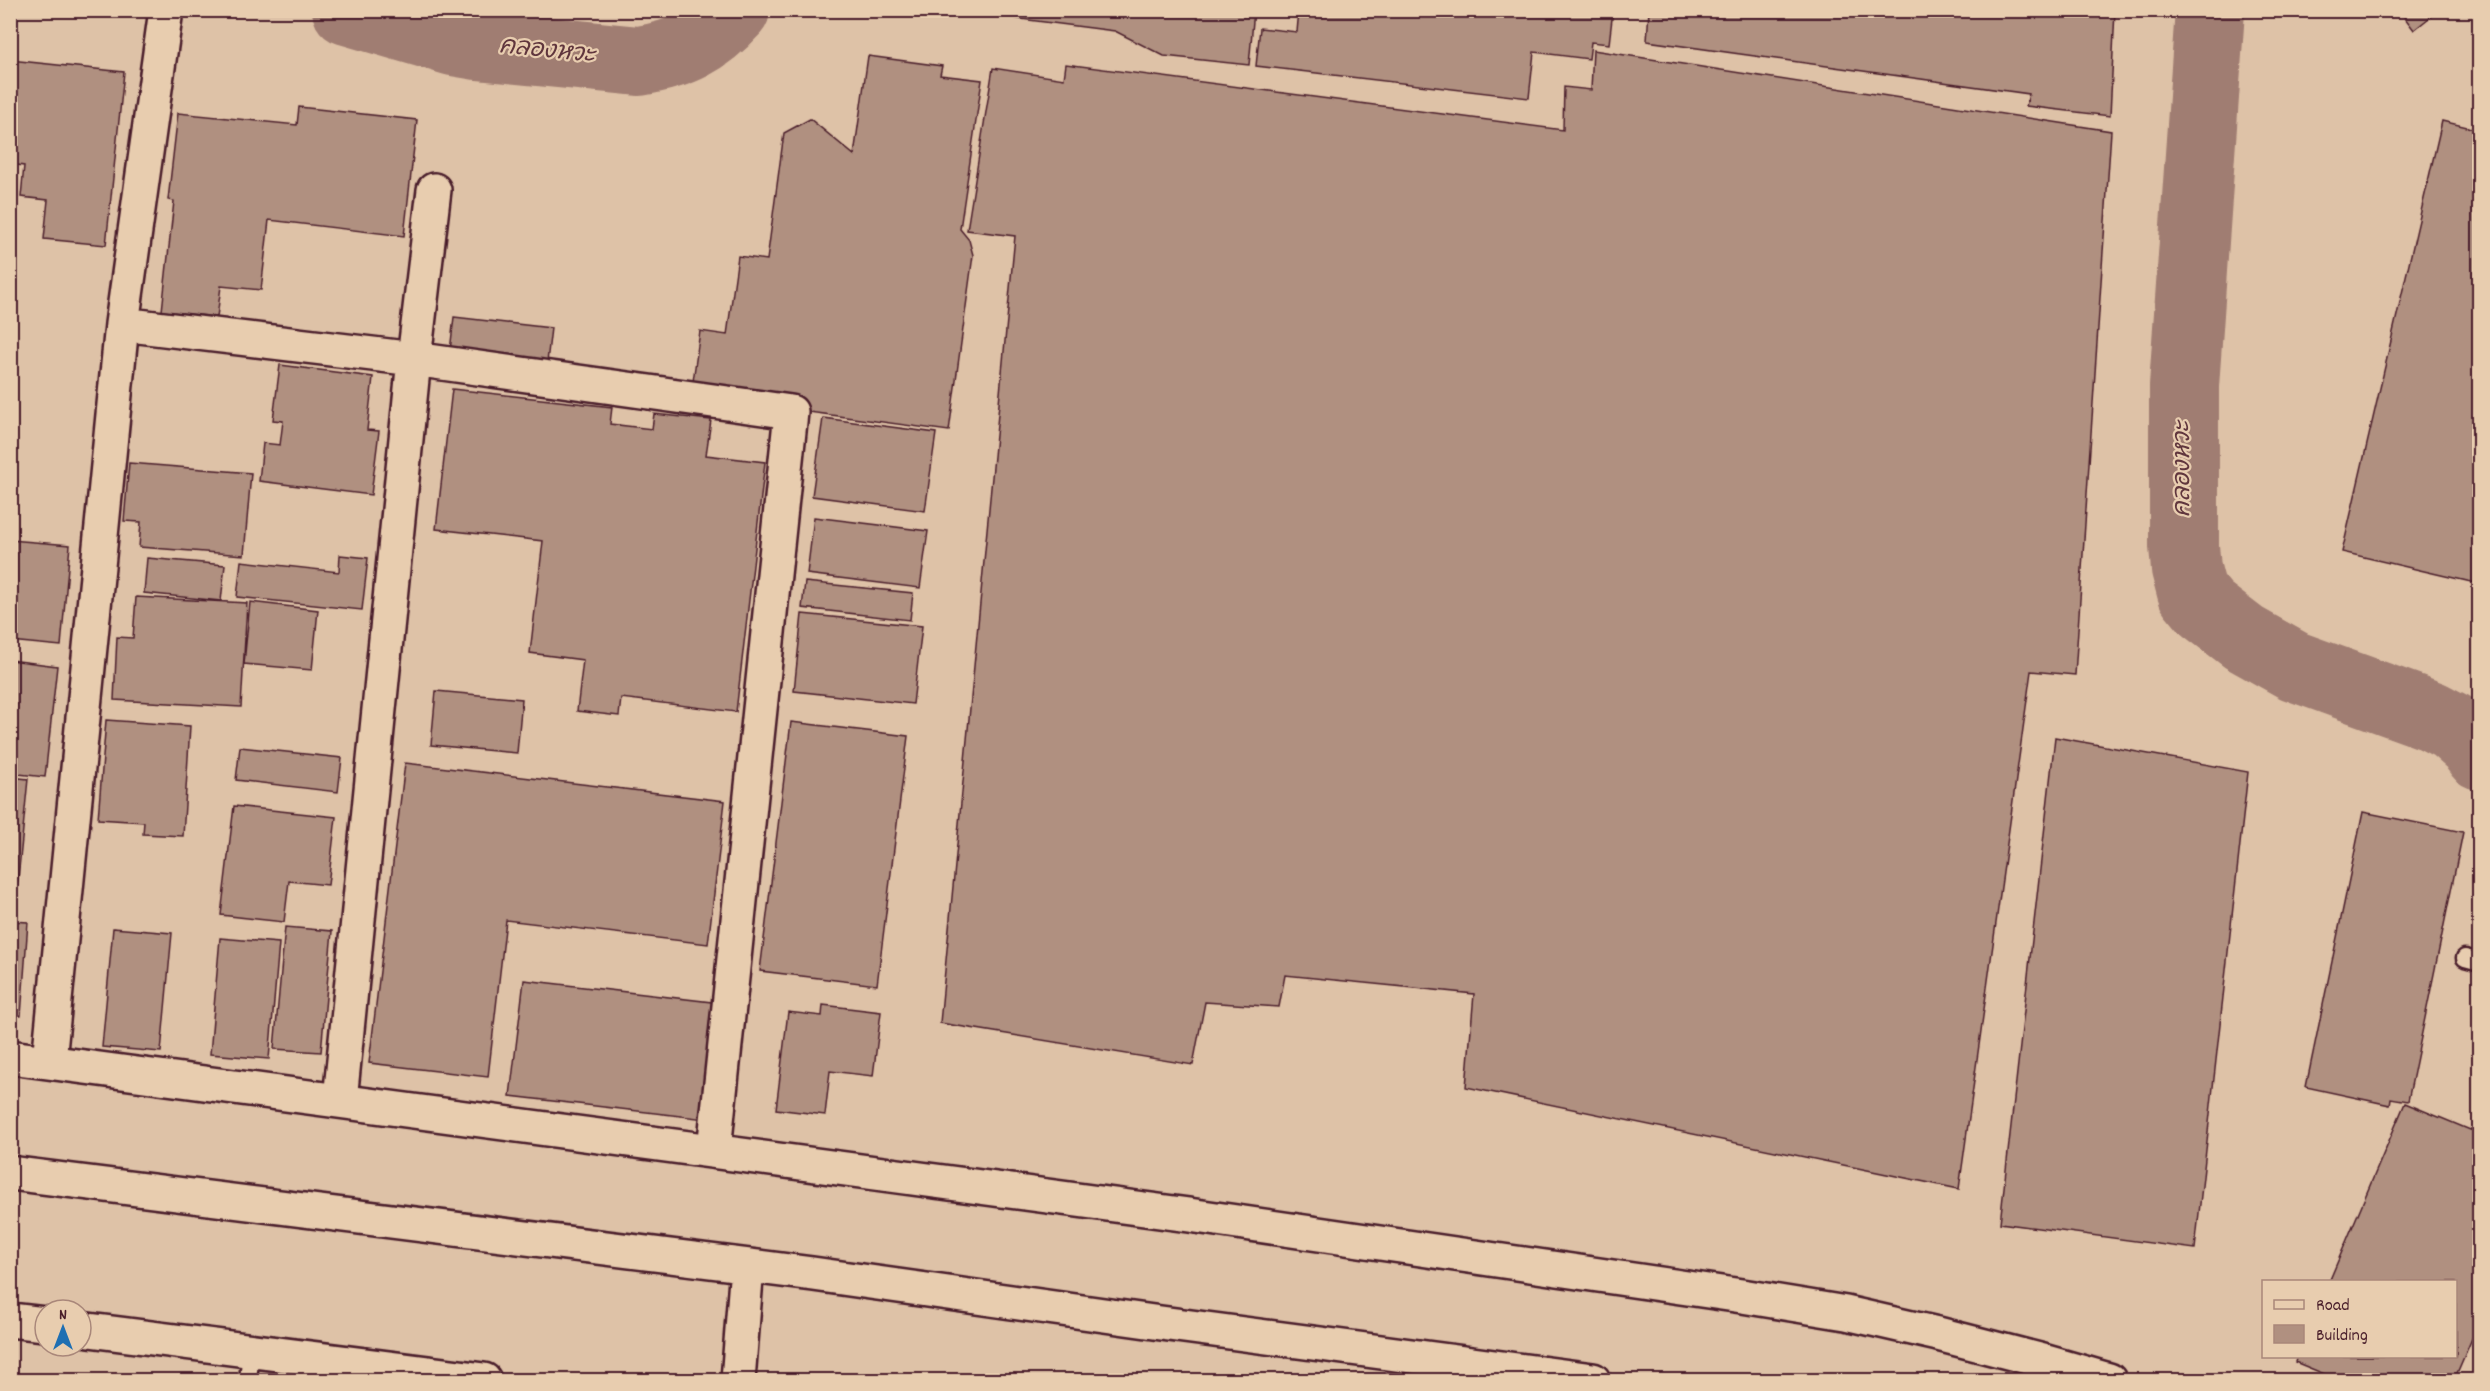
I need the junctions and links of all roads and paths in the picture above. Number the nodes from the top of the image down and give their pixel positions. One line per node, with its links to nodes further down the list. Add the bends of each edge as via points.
1 (165, 14): 3 (main road)
2 (434, 190): 4 (main road)
3 (122, 324): 4 (main road); 6 (main road)
4 (414, 359): 7 (main road); 8 (main road, via 791,412)
5 (10, 1057): 6 (main road)
6 (49, 1061): 7 (main road)
7 (340, 1100): 8 (main road)
8 (714, 1150): 18 (main road, via 1743,1296 1881,1321)
9 (10, 1173): 10 (main road)
10 (747, 1266): 16 (main road); 17 (main road)
11 (10, 1320): 12 (main road)
12 (33, 1323)
13 (93, 1332): 14 (main road)
14 (249, 1366): 15 (main road)
15 (484, 1380)
16 (738, 1380)
17 (1593, 1380)
18 (2109, 1380)

